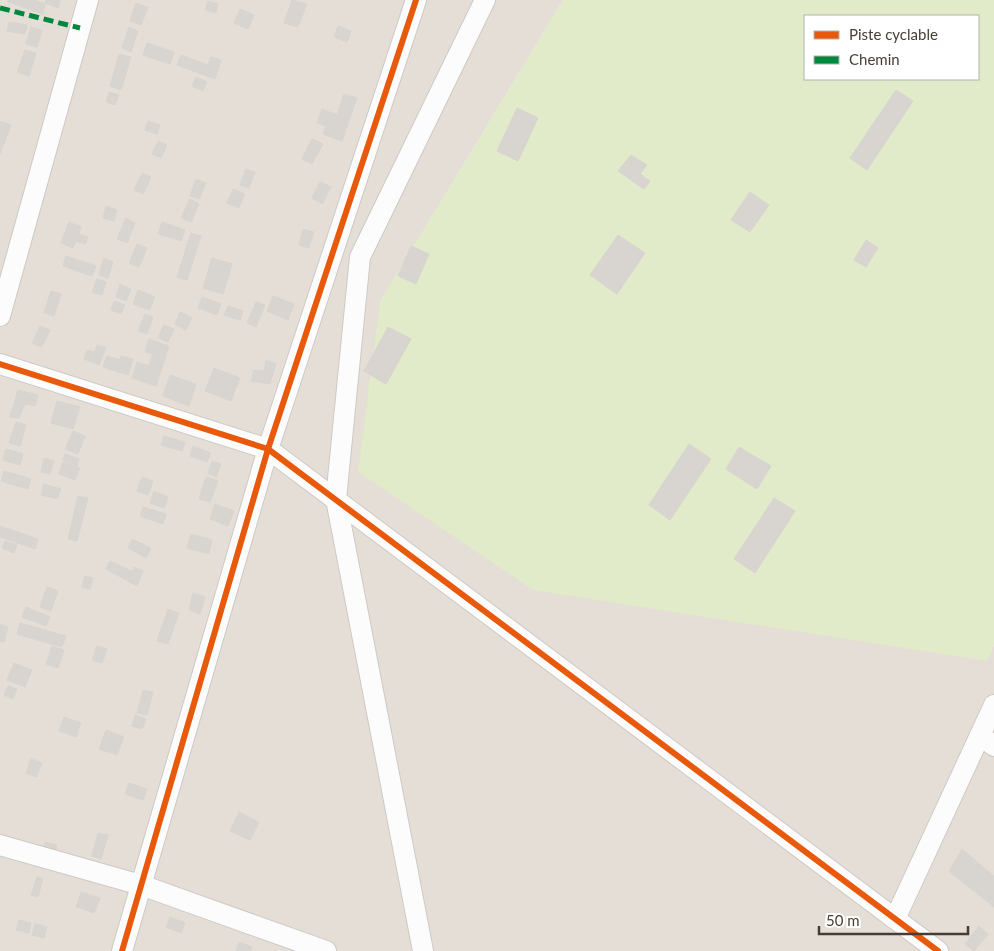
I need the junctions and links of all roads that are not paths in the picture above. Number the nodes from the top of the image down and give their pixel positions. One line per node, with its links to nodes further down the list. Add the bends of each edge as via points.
1 (88, 0): 4 (street)
2 (416, 0): 6 (street)
3 (485, 0): 7 (street, via 360,257)
4 (0, 316)
5 (0, 364): 6 (street)
6 (268, 449): 7 (street); 11 (street)
7 (336, 499): 12 (street); 15 (street)
8 (994, 706): 9 (street)
9 (987, 741): 12 (street)
10 (0, 844): 11 (street)
11 (141, 885): 13 (street); 14 (street)
12 (895, 919): 16 (street)
13 (122, 951)
14 (326, 951)
15 (423, 951)
16 (938, 951)

